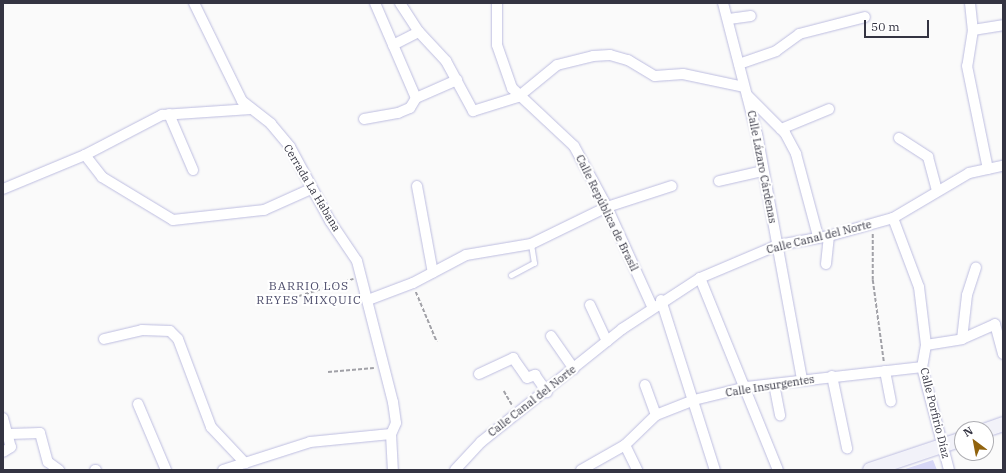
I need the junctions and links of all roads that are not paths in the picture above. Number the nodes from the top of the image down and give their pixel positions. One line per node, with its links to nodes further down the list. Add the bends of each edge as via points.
1 (194, 3): 19 (street, Cerrada La Habana, via 242,101)
2 (375, 3): 13 (street)
3 (400, 3): 12 (street)
4 (497, 3): 17 (street, Calle República de Brasil, via 497,45)
5 (723, 3): 9 (street, Calle Lázaro Cárdenas)
6 (970, 3): 11 (street)
7 (751, 16): 9 (street)
8 (865, 17): 14 (street, via 799,34 776,51)
9 (729, 19): 14 (street, Calle Lázaro Cárdenas)
10 (1003, 25): 11 (street)
11 (973, 30): 27 (street, via 967,66)
12 (419, 32): 13 (street); 15 (street, via 446,61)
13 (393, 45): 18 (street)
14 (739, 64): 16 (street, Calle Lázaro Cárdenas)
15 (457, 80): 17 (street, via 473,111); 18 (street)
16 (746, 91): 17 (street, via 683,74 655,76 628,60 610,55 570,59 557,65); 23 (street); 29 (street, Calle Lázaro Cárdenas)
17 (518, 97): 36 (street, Calle República de Brasil, via 574,146)
18 (416, 98): 22 (street, via 410,108 398,113)
19 (251, 109): 21 (street); 34 (street, Cerrada La Habana, via 272,124 290,147)
20 (829, 109): 23 (street)
21 (169, 114): 25 (street, via 155,117); 28 (street)
22 (364, 119)
23 (781, 129): 38 (street, via 802,169)
24 (899, 138): 35 (street, via 928,157)
25 (85, 155): 33 (street); 34 (street, via 102,177 173,220 264,210)
26 (1003, 166): 27 (street, Calle Canal del Norte)
27 (988, 169): 35 (street, Calle Canal del Norte, via 969,173)
28 (193, 170)
29 (762, 171): 30 (street); 41 (street, Calle Lázaro Cárdenas)
30 (719, 180)
31 (417, 186): 44 (street)
32 (672, 186): 36 (street)
33 (3, 189)
34 (312, 189): 47 (street, Cerrada La Habana, via 357,261)
35 (937, 190): 37 (street, Calle Canal del Norte)
36 (607, 207): 40 (street); 50 (street, Calle República de Brasil)
37 (893, 218): 39 (street, Calle Canal del Norte); 55 (street, Calle Porfirio Díaz, via 920,287)
38 (818, 236): 39 (street, Calle Canal del Norte); 41 (street, Calle Canal del Norte)
39 (829, 236): 42 (street)
40 (531, 244): 44 (street, via 466,255); 45 (lane, via 534,263)
41 (778, 245): 46 (street, Calle Canal del Norte); 62 (street, Calle Lázaro Cárdenas)
42 (826, 264)
43 (976, 267): 53 (street)
44 (433, 273): 47 (street)
45 (511, 275)
46 (700, 278): 48 (street, Calle Canal del Norte); 65 (street)
47 (368, 300): 74 (street, Cerrada La Habana, via 396,424)
48 (662, 300): 50 (street, Calle Canal del Norte); 67 (street)
49 (590, 305): 54 (street)
50 (652, 306): 54 (street, Calle Canal del Norte)
51 (551, 336): 58 (street)
52 (104, 338): 80 (street, via 142,330 170,331 178,339 211,427)
53 (962, 340): 55 (street, via 938,346); 56 (street, via 995,324)
54 (607, 341): 58 (street, Calle Canal del Norte)
55 (926, 344): 57 (street, Calle Porfirio Díaz)
56 (1003, 354)
57 (922, 368): 59 (street, Calle Insurgentes); 77 (street, Calle Porfirio Díaz)
58 (574, 369): 66 (street, Calle Canal del Norte)
59 (885, 371): 61 (street, Calle Insurgentes); 68 (street)
60 (479, 374): 66 (street, via 513,358 526,378 535,375)
61 (832, 376): 62 (street, Calle Insurgentes); 78 (street)
62 (802, 380): 63 (street, Calle Insurgentes)
63 (774, 384): 65 (street, Calle Insurgentes); 71 (street)
64 (646, 385): 70 (street)
65 (747, 387): 67 (street, Calle Insurgentes); 89 (street)
66 (547, 392): 85 (street, Calle Canal del Norte, via 481,442)
67 (694, 400): 70 (street, Calle Insurgentes); 88 (street)
68 (891, 401)
69 (138, 404): 82 (street)
70 (656, 415): 76 (street, Calle Insurgentes)
71 (780, 415)
72 (3, 418): 73 (street)
73 (9, 434): 79 (street, via 11,447); 81 (street, via 40,433 48,462)
74 (391, 434): 80 (street, via 310,442); 84 (street, Cerrada La Habana)
75 (954, 442): 77 (main road)
76 (625, 445): 86 (street, Calle Insurgentes); 87 (street)
77 (942, 446): 90 (main road); 91 (street, Calle Porfirio Díaz)
78 (847, 448)
79 (3, 452)
80 (245, 463): 83 (street)
81 (59, 470)
82 (166, 470)
83 (223, 470)
84 (393, 470)
85 (455, 470)
86 (580, 470)
87 (637, 470)
88 (715, 470)
89 (778, 470)
90 (870, 470)
91 (950, 470)

